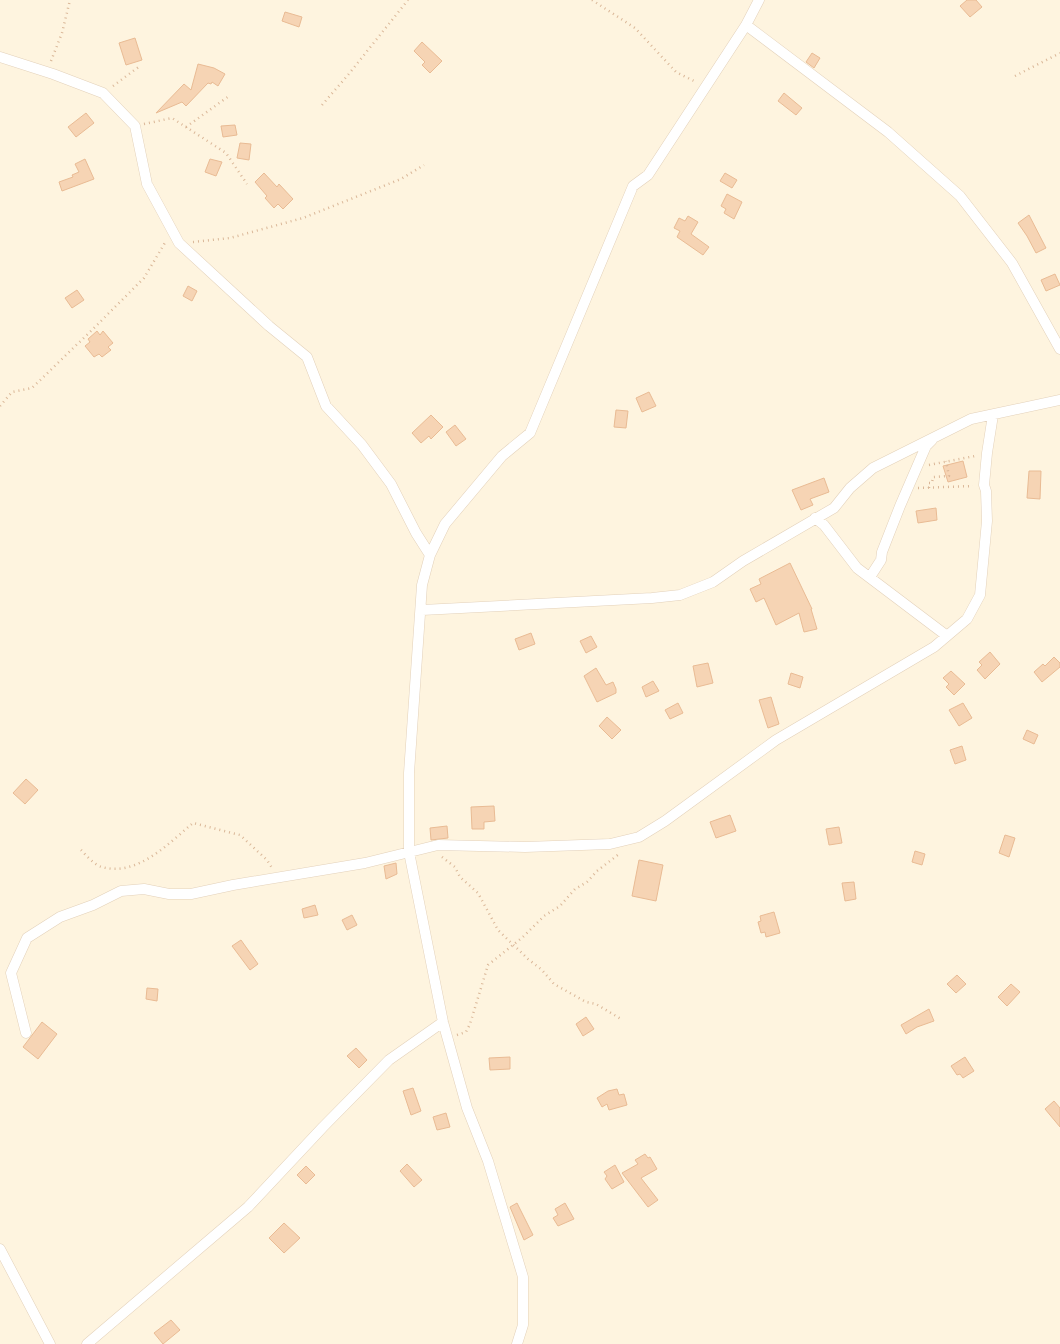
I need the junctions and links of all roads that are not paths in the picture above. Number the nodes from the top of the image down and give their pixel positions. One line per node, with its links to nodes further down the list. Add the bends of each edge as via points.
1 (760, 0): 2 (street)
2 (746, 25): 4 (street, via 888,132 960,196 1012,263); 9 (street, via 648,174 633,186 530,433 502,456 445,524)
3 (0, 57): 9 (street, via 104,93 135,126 147,184 179,243 307,357 326,406 391,484)
4 (1060, 349)
5 (1060, 400): 6 (street)
6 (993, 415): 7 (street, via 970,419); 12 (street, via 984,485 987,522 980,595 967,619)
7 (939, 435): 8 (street, via 872,468 834,508); 10 (street, via 926,446 881,560)
8 (815, 518): 10 (street, via 857,568); 11 (street, via 712,582 680,595)
9 (430, 555): 11 (street, via 422,585)
10 (870, 576): 12 (street)
11 (422, 610): 13 (street, via 409,773)
12 (947, 636): 13 (street, via 934,647 776,740 666,821 639,837 610,844 534,847 438,845)
13 (409, 852): 14 (street); 15 (street, via 365,864 191,894 144,889 121,891 60,917 27,938 11,973)
14 (443, 1022): 18 (street, via 389,1060 248,1207); 19 (street, via 467,1108 488,1161 523,1277 523,1325)
15 (26, 1033)
16 (0, 1250): 17 (street)
17 (50, 1344)
18 (88, 1344)
19 (517, 1344)

